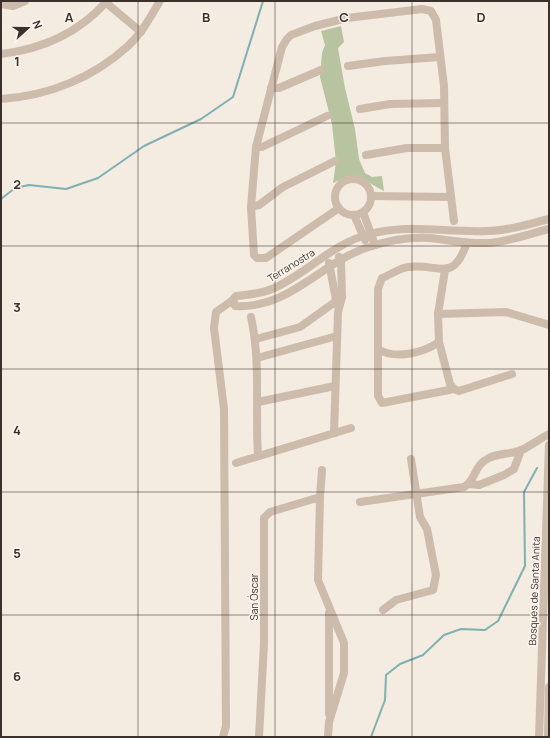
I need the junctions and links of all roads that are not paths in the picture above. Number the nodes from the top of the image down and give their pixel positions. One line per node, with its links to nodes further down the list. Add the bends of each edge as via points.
1 (25, 1): 4 (street, via 13,6)
2 (160, 1): 5 (street)
3 (106, 2): 5 (street); 6 (street, via 75,30 57,40 38,47)
4 (1, 4)
5 (141, 32): 11 (street, via 103,66 79,79 51,91)
6 (1, 54)
7 (440, 57): 8 (street); 10 (street, via 436,20 431,12 422,9 346,18 291,35 282,47); 12 (street)
8 (348, 66)
9 (321, 70): 10 (street, via 279,88)
10 (271, 88): 15 (street)
11 (1, 100)
12 (444, 103): 13 (street, via 390,104); 16 (street)
13 (360, 108)
14 (327, 116): 15 (street, via 262,147)
15 (256, 147): 21 (street)
16 (445, 148): 17 (street, via 407,148); 20 (street)
17 (366, 155)
18 (335, 161): 21 (street, via 283,188 259,205)
19 (371, 196): 20 (street); 22 (street, via 365,184 352,179 345,181 339,185 335,194); 23 (street, via 368,208)
20 (451, 197): 26 (street)
21 (251, 207): 22 (street, via 253,251 257,258 261,259)
22 (338, 208): 24 (street, via 345,214)
23 (363, 212): 24 (street); 28 (street)
24 (354, 215): 28 (street)
25 (549, 219): 28 (street, Terranostra, via 509,229 487,231 429,228 392,230)
26 (454, 221)
27 (549, 229): 29 (street, via 488,243)
28 (368, 235): 30 (street); 31 (street, Terranostra)
29 (467, 243): 30 (street, via 428,238); 35 (street, via 456,265)
30 (371, 246): 33 (street)
31 (336, 250): 32 (street, Terranostra); 33 (street)
32 (326, 256): 34 (street); 37 (street, Terranostra, via 271,290 236,296)
33 (341, 260): 34 (street); 36 (street)
34 (330, 267): 36 (street); 37 (street, via 289,294 261,305 235,306)
35 (445, 270): 38 (street); 44 (street, via 430,266 406,267 382,278 378,289)
36 (339, 299): 41 (street); 42 (street, via 300,327)
37 (233, 300): 70 (street, Terranostra, via 216,312 214,328 224,409 226,726)
38 (438, 314): 40 (street, via 506,312); 43 (street)
39 (251, 317): 42 (street)
40 (549, 325)
41 (337, 336): 45 (street); 47 (street)
42 (256, 339): 45 (street)
43 (440, 342): 44 (street, via 429,350 411,353 385,353); 48 (street, via 450,384)
44 (378, 349): 48 (street, via 378,396 382,403)
45 (257, 358): 49 (street)
46 (512, 374): 48 (street, via 459,391)
47 (335, 386): 49 (street); 51 (street)
48 (454, 389)
49 (258, 402): 55 (street)
50 (351, 428): 51 (street)
51 (334, 433): 55 (street)
52 (549, 434): 54 (street)
53 (549, 445): 63 (street, Bosques de Santa Anita)
54 (521, 450): 59 (street, via 492,456 484,461); 59 (street, via 514,470 479,485)
55 (258, 456): 57 (street)
56 (412, 459): 60 (street)
57 (236, 463)
58 (322, 470): 61 (street)
59 (469, 484): 60 (street, via 458,490)
60 (416, 495): 62 (street); 65 (street, via 420,517 427,529 436,575 433,590 396,600)
61 (320, 497): 64 (street, via 318,580); 71 (street, San Óscar, via 270,512 264,518 264,643)
62 (360, 502)
63 (547, 515): 66 (street, Bosques de Santa Anita)
64 (329, 610): 69 (street); 69 (street, via 344,643 344,673)
65 (383, 610)
66 (546, 635): 73 (street, Bosques de Santa Anita)
67 (549, 687): 68 (street)
68 (549, 715): 74 (street)
69 (329, 722): 72 (street)
70 (223, 737)
71 (259, 737)
72 (328, 737)
73 (539, 737)
74 (548, 737)

